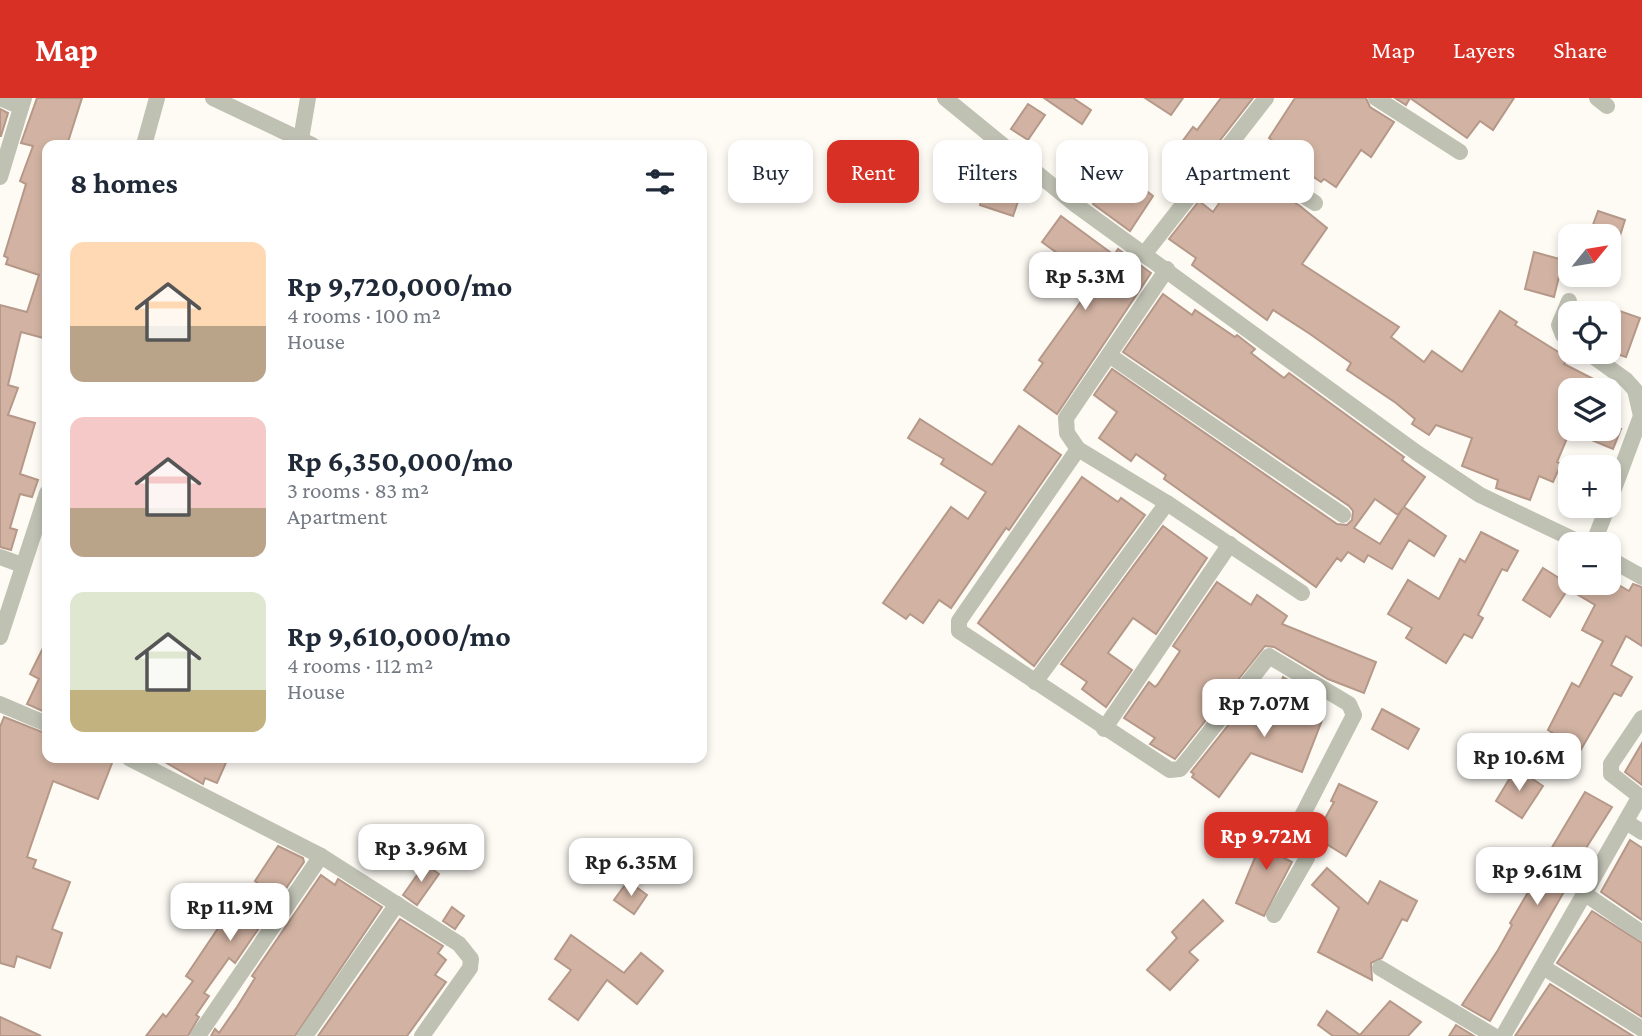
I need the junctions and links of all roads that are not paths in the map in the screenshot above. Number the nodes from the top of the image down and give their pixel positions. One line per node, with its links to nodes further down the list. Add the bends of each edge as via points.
1 (0, 98): 8 (street)
2 (157, 98): 9 (street)
3 (212, 98): 10 (street)
4 (308, 98): 11 (street)
5 (945, 98): 16 (street, via 1055,188)
6 (1266, 98): 12 (street)
7 (1376, 98): 13 (street)
8 (22, 103): 14 (street)
9 (145, 140)
10 (298, 140)
11 (304, 140)
12 (1233, 140)
13 (1460, 152)
14 (0, 177)
15 (1184, 203): 16 (street)
16 (1146, 252): 17 (street)
17 (1167, 269): 18 (street); 25 (street, via 1417,453 1480,495)
18 (1109, 355): 20 (street, via 1066,418 1067,433); 24 (street)
19 (1604, 364): 21 (street, via 1635,390 1641,416)
20 (1078, 449): 22 (street); 33 (street, via 957,624 962,635)
21 (1621, 470)
22 (1167, 503): 26 (street); 33 (street)
23 (42, 507): 28 (street)
24 (1343, 515)
25 (1558, 532)
26 (1230, 544): 31 (street); 37 (street)
27 (0, 557): 28 (street)
28 (22, 565): 32 (street)
29 (1621, 565): 30 (street)
30 (1642, 577)
31 (1302, 593)
32 (0, 637)
33 (1035, 682): 37 (street)
34 (0, 704): 36 (street)
35 (1642, 718): 39 (street, via 1611,764 1611,774)
36 (42, 722)
37 (1104, 729): 45 (street, via 1170,770 1180,769 1269,656 1349,704 1354,715 1302,816 1307,858)
38 (139, 763): 42 (street)
39 (1641, 797): 40 (street)
40 (1626, 822): 41 (street); 43 (street)
41 (1642, 832)
42 (321, 856): 44 (street); 50 (street)
43 (1585, 894): 46 (street); 47 (street)
44 (397, 904): 51 (street); 52 (street, via 459,944 471,959 470,968)
45 (1274, 915)
46 (1642, 933)
47 (1543, 967): 49 (street); 54 (street)
48 (1380, 968): 53 (street)
49 (1642, 1029)
50 (198, 1036)
51 (305, 1036)
52 (422, 1036)
53 (1494, 1036)
54 (1503, 1036)

